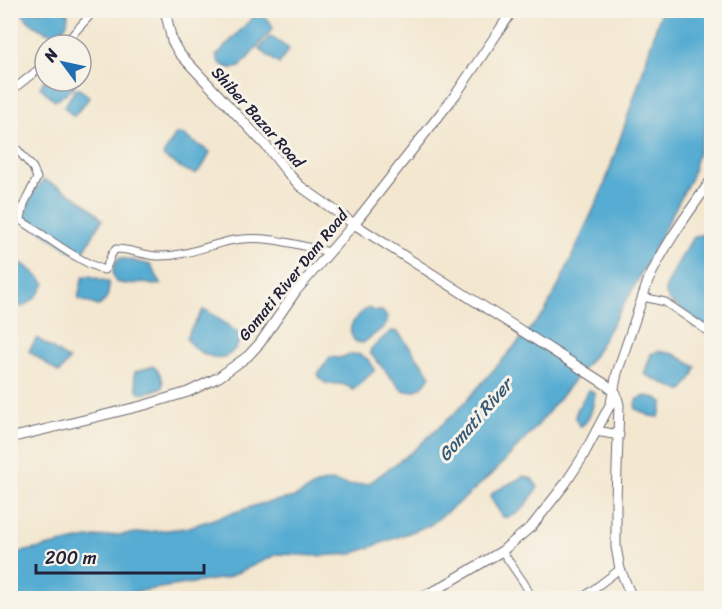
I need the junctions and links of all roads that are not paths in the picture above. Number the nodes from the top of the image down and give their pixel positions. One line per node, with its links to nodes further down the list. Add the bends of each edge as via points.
1 (95, 10): 4 (street)
2 (165, 10): 11 (street, Shiber Bazar Road, via 172,41 183,57 293,179)
3 (513, 10): 11 (street, Gomati River Dam Road, via 456,94)
4 (74, 33)
5 (33, 74): 6 (street)
6 (10, 92)
7 (10, 141): 10 (street, via 37,178)
8 (711, 179): 13 (street, via 663,251)
9 (10, 216): 10 (street)
10 (21, 219): 12 (street, via 104,270 116,249 171,255 254,239)
11 (354, 224): 12 (street, Gomati River Dam Road); 15 (street, Shiber Bazar Road)
12 (330, 252): 18 (street, Gomati River Dam Road, via 296,291 260,343 219,377 188,392 145,405)
13 (643, 297): 14 (street, via 665,302); 15 (street)
14 (711, 334)
15 (609, 387): 16 (street, via 611,403); 17 (street, via 620,405)
16 (596, 431): 17 (street); 19 (street, via 549,506)
17 (619, 435): 20 (street, via 615,533)
18 (10, 438)
19 (502, 551): 21 (street); 22 (street)
20 (620, 569): 23 (street); 24 (street)
21 (418, 598)
22 (532, 598)
23 (582, 598)
24 (632, 598)

